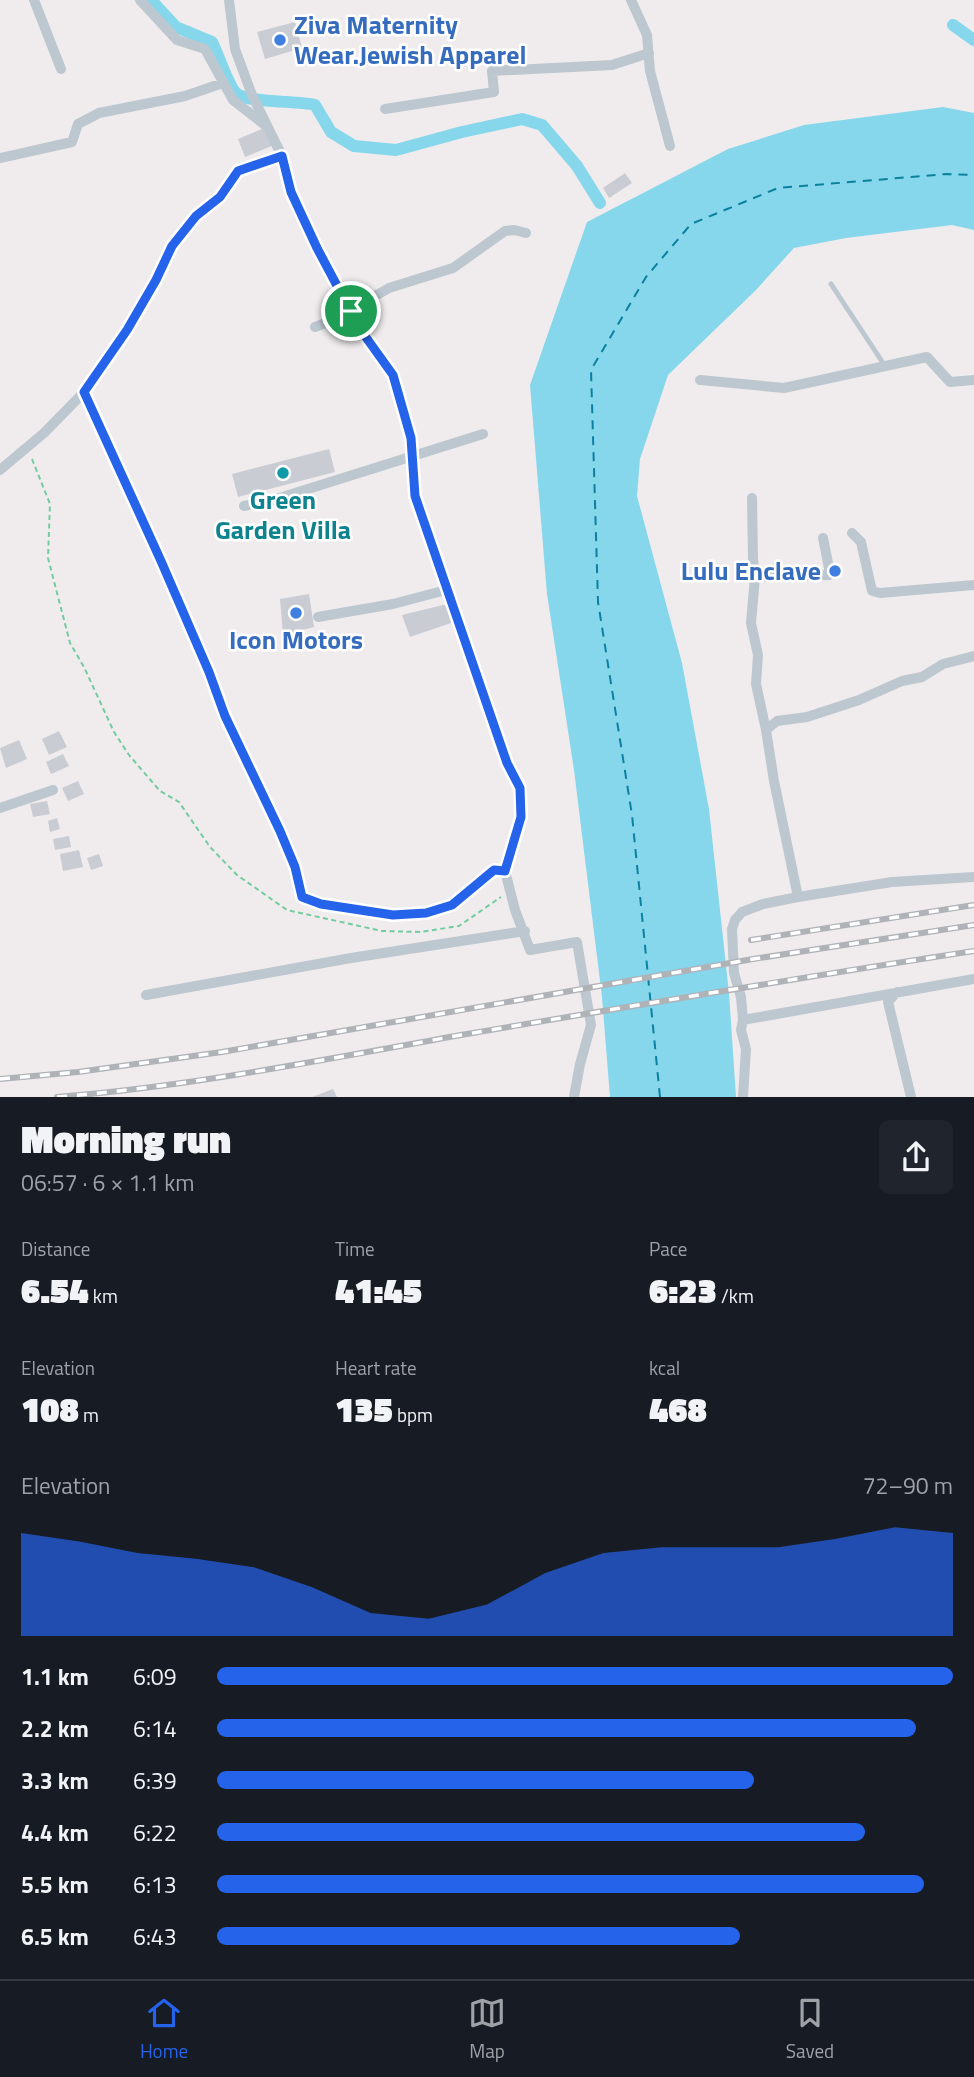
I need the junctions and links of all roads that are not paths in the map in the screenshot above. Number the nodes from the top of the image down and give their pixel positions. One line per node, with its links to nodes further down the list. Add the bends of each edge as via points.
1 (34, 0): 6 (street)
2 (140, 0): 7 (street, via 177,40 205,49)
3 (229, 0): 9 (street, via 235,49)
4 (631, 0): 5 (street, via 647,35)
5 (649, 53): 8 (street, via 612,65 492,71 494,92); 10 (street)
6 (61, 69)
7 (223, 83): 9 (street, via 233,100); 12 (street, via 185,96 99,113 78,124 72,142)
8 (385, 109)
9 (269, 128): 11 (street)
10 (670, 146)
11 (282, 156): 15 (street, via 291,192); 20 (street, via 238,171 220,197 196,216 172,246 127,330)
12 (0, 158)
13 (526, 233): 15 (street, via 505,231 453,268 389,288)
14 (831, 284): 17 (lane)
15 (351, 311): 16 (street); 22 (street, via 393,375)
16 (315, 327)
17 (885, 366): 18 (street, via 784,388); 19 (street, via 927,358 950,382)
18 (700, 380)
19 (974, 380)
20 (84, 392): 23 (street); 36 (street, via 280,831 302,897 393,915 426,913 452,905 494,870)
21 (483, 434): 22 (street)
22 (412, 457): 25 (street); 30 (street, via 415,496)
23 (0, 470)
24 (752, 498): 28 (street)
25 (244, 506)
26 (852, 533): 29 (street, via 861,542 872,591)
27 (822, 538): 28 (street, via 828,575)
28 (755, 577): 33 (street, via 751,623 758,655 755,684)
29 (974, 585)
30 (446, 590): 31 (street); 36 (street, via 520,788 521,817)
31 (318, 617)
32 (974, 656): 33 (street, via 943,664 922,677 859,700 807,717 777,721)
33 (766, 730): 38 (street)
34 (52, 790): 35 (street)
35 (0, 808)
36 (505, 871): 39 (street)
37 (974, 877): 38 (street, via 892,882)
38 (798, 897): 43 (street, via 763,904 735,920 734,973)
39 (525, 931): 42 (street); 44 (street, via 530,950 577,942 591,1025)
40 (974, 979): 41 (street)
41 (897, 992): 43 (street); 46 (street, via 888,1002)
42 (146, 995)
43 (743, 1020): 45 (street)
44 (574, 1097)
45 (743, 1097)
46 (911, 1097)

